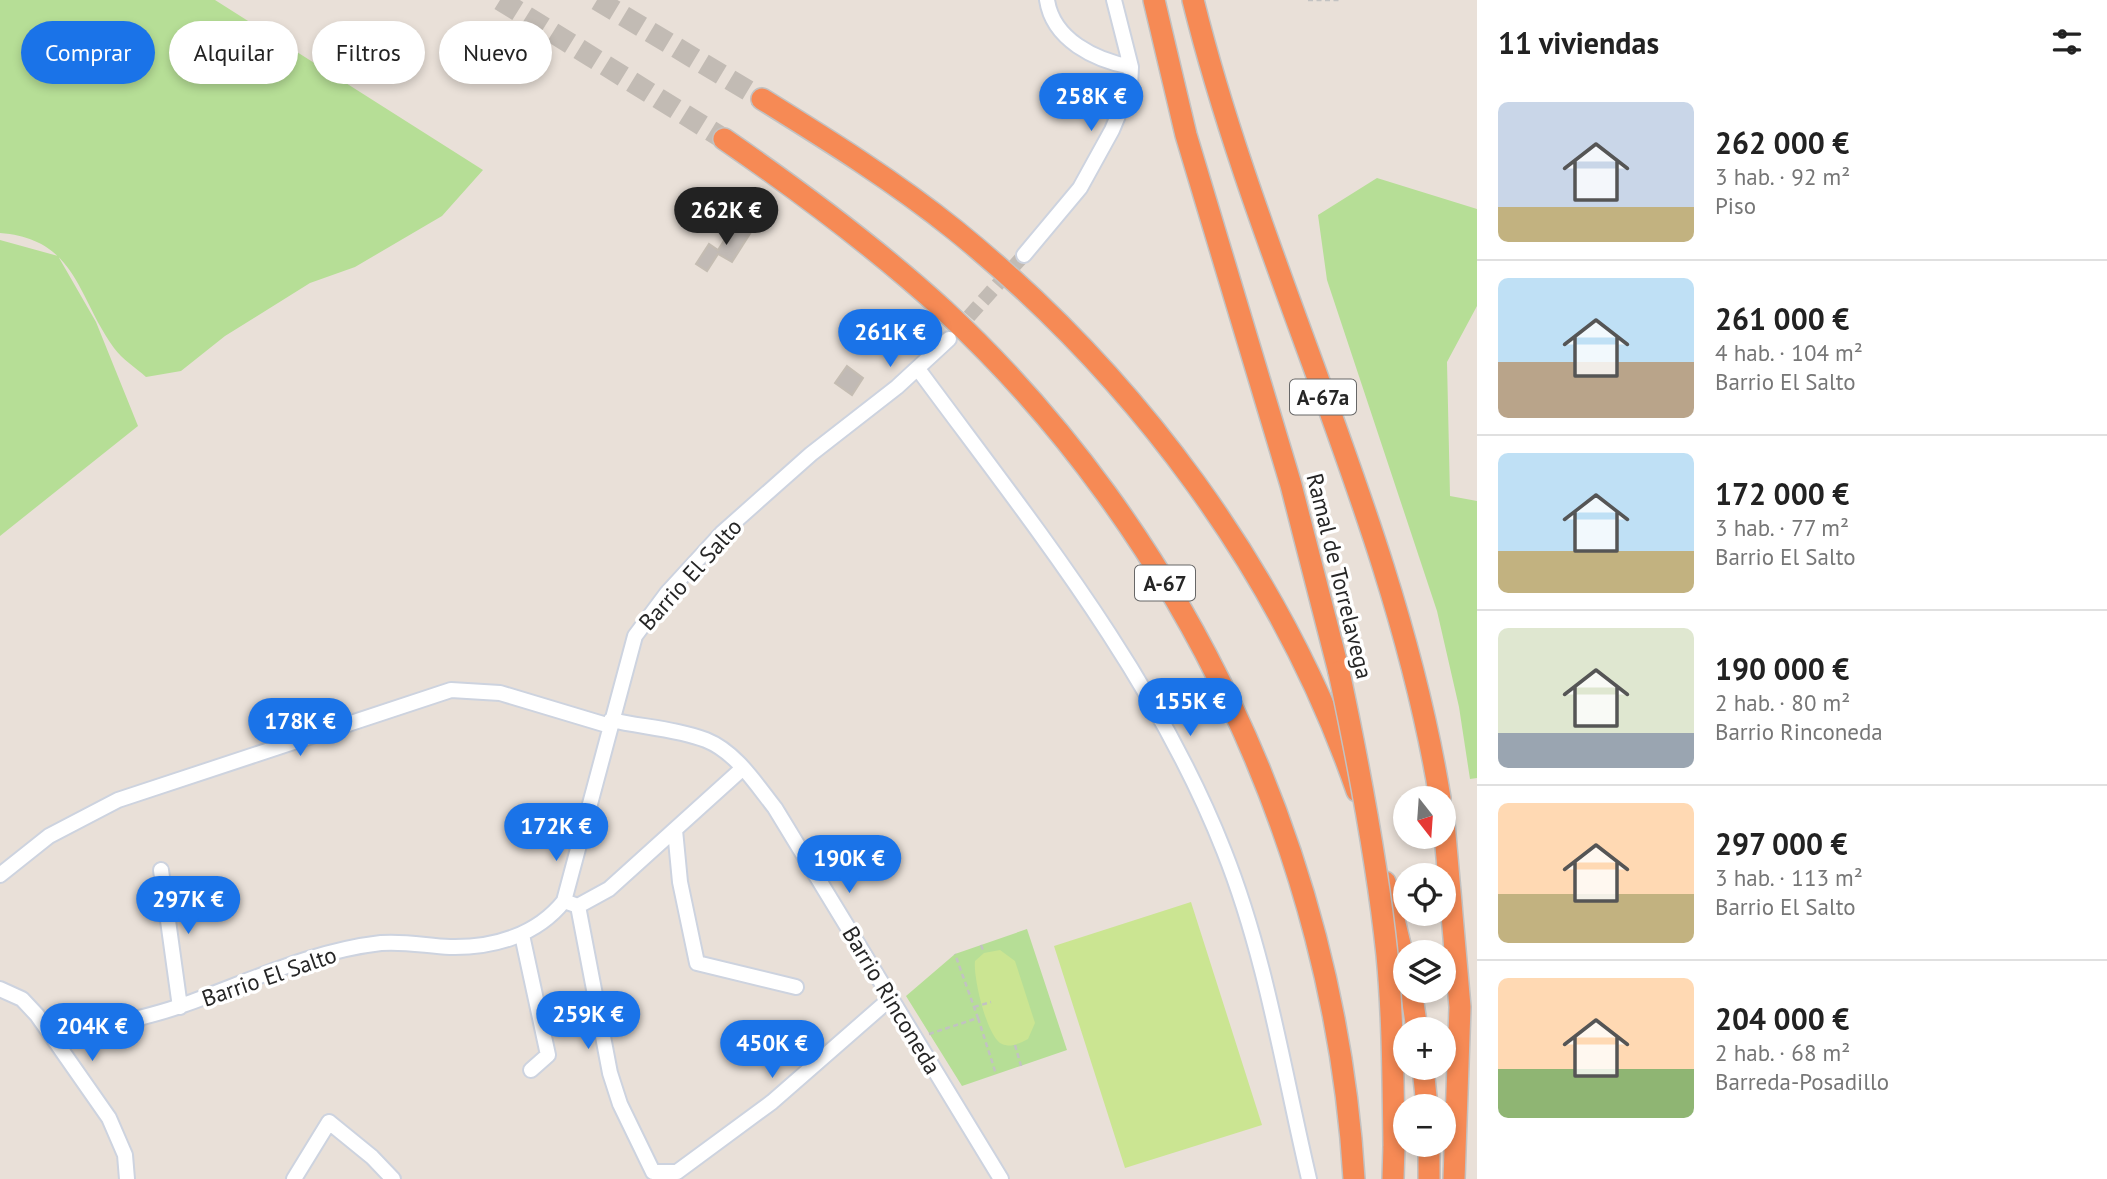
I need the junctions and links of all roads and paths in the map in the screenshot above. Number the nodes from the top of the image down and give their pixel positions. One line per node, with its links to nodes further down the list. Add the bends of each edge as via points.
1 (1047, 0): 7 (street, via 1049,16 1074,43 1109,63)
2 (1114, 0): 7 (street)
3 (1154, 0): 48 (highway, Ramal de Torrelavega / A-67a, bridge, via 1186,135 1291,485 1363,787 1391,1005)
4 (1194, 0): 15 (highway, Ramal de Torrelavega / A-67a, via 1250,191 1387,577 1423,709)
5 (1308, 0): 6 (path)
6 (1340, 0)
7 (1131, 67): 10 (street, via 1125,100 1094,167 1059,217)
8 (762, 99): 22 (highway, via 954,230 1063,328 1164,440 1239,549 1307,674 1366,816)
9 (724, 139): 47 (highway, A-67, via 853,232 945,312 1051,424 1148,556 1217,679 1287,838 1334,1020)
10 (1024, 254)
11 (949, 339): 12 (street, Barrio El Salto)
12 (918, 369): 13 (street, Barrio El Salto, via 722,533 667,593 635,636); 46 (street, via 1058,558 1120,652 1206,808 1255,945 1285,1056)
13 (611, 723): 14 (street, Barrio Rinconeda, via 706,740); 19 (street, Barrio Rinconeda, via 500,693 452,690 118,800 49,835); 20 (street, Barrio El Salto)
14 (743, 768): 16 (street); 28 (street, Barrio Rinconeda, via 775,808)
15 (1438, 786)
16 (675, 830): 20 (street, via 609,889); 26 (street, via 680,883 697,963)
17 (1446, 849): 50 (highway, via 1460,1007)
18 (161, 870): 30 (street)
19 (0, 875)
20 (571, 903): 21 (street, Barrio El Salto); 40 (street, via 610,1073)
21 (522, 935): 30 (street, Barrio El Salto, via 452,947 407,942 344,950 280,968); 37 (street, via 548,1055)
22 (1398, 940)
23 (981, 946): 24 (path)
24 (984, 953)
25 (955, 954): 31 (path)
26 (796, 987)
27 (0, 989): 33 (street, via 22,999)
28 (891, 998): 34 (street, Barrio Rinconeda); 41 (street, via 772,1102)
29 (991, 1002): 31 (path)
30 (180, 1007): 33 (street, Barrio El Salto)
31 (974, 1007): 32 (path)
32 (978, 1018): 34 (path); 38 (path)
33 (53, 1038): 42 (street, via 120,1138)
34 (917, 1040): 45 (street, Barrio Rinconeda)
35 (1015, 1045): 36 (path)
36 (1021, 1066)
37 (531, 1070)
38 (996, 1074)
39 (1429, 1157): 49 (highway)
40 (651, 1176): 41 (street)
41 (677, 1176)
42 (127, 1179)
43 (294, 1179): 44 (street, via 329,1122)
44 (393, 1179)
45 (1001, 1179)
46 (1309, 1179)
47 (1354, 1179)
48 (1393, 1179)
49 (1429, 1179)
50 (1454, 1179)

